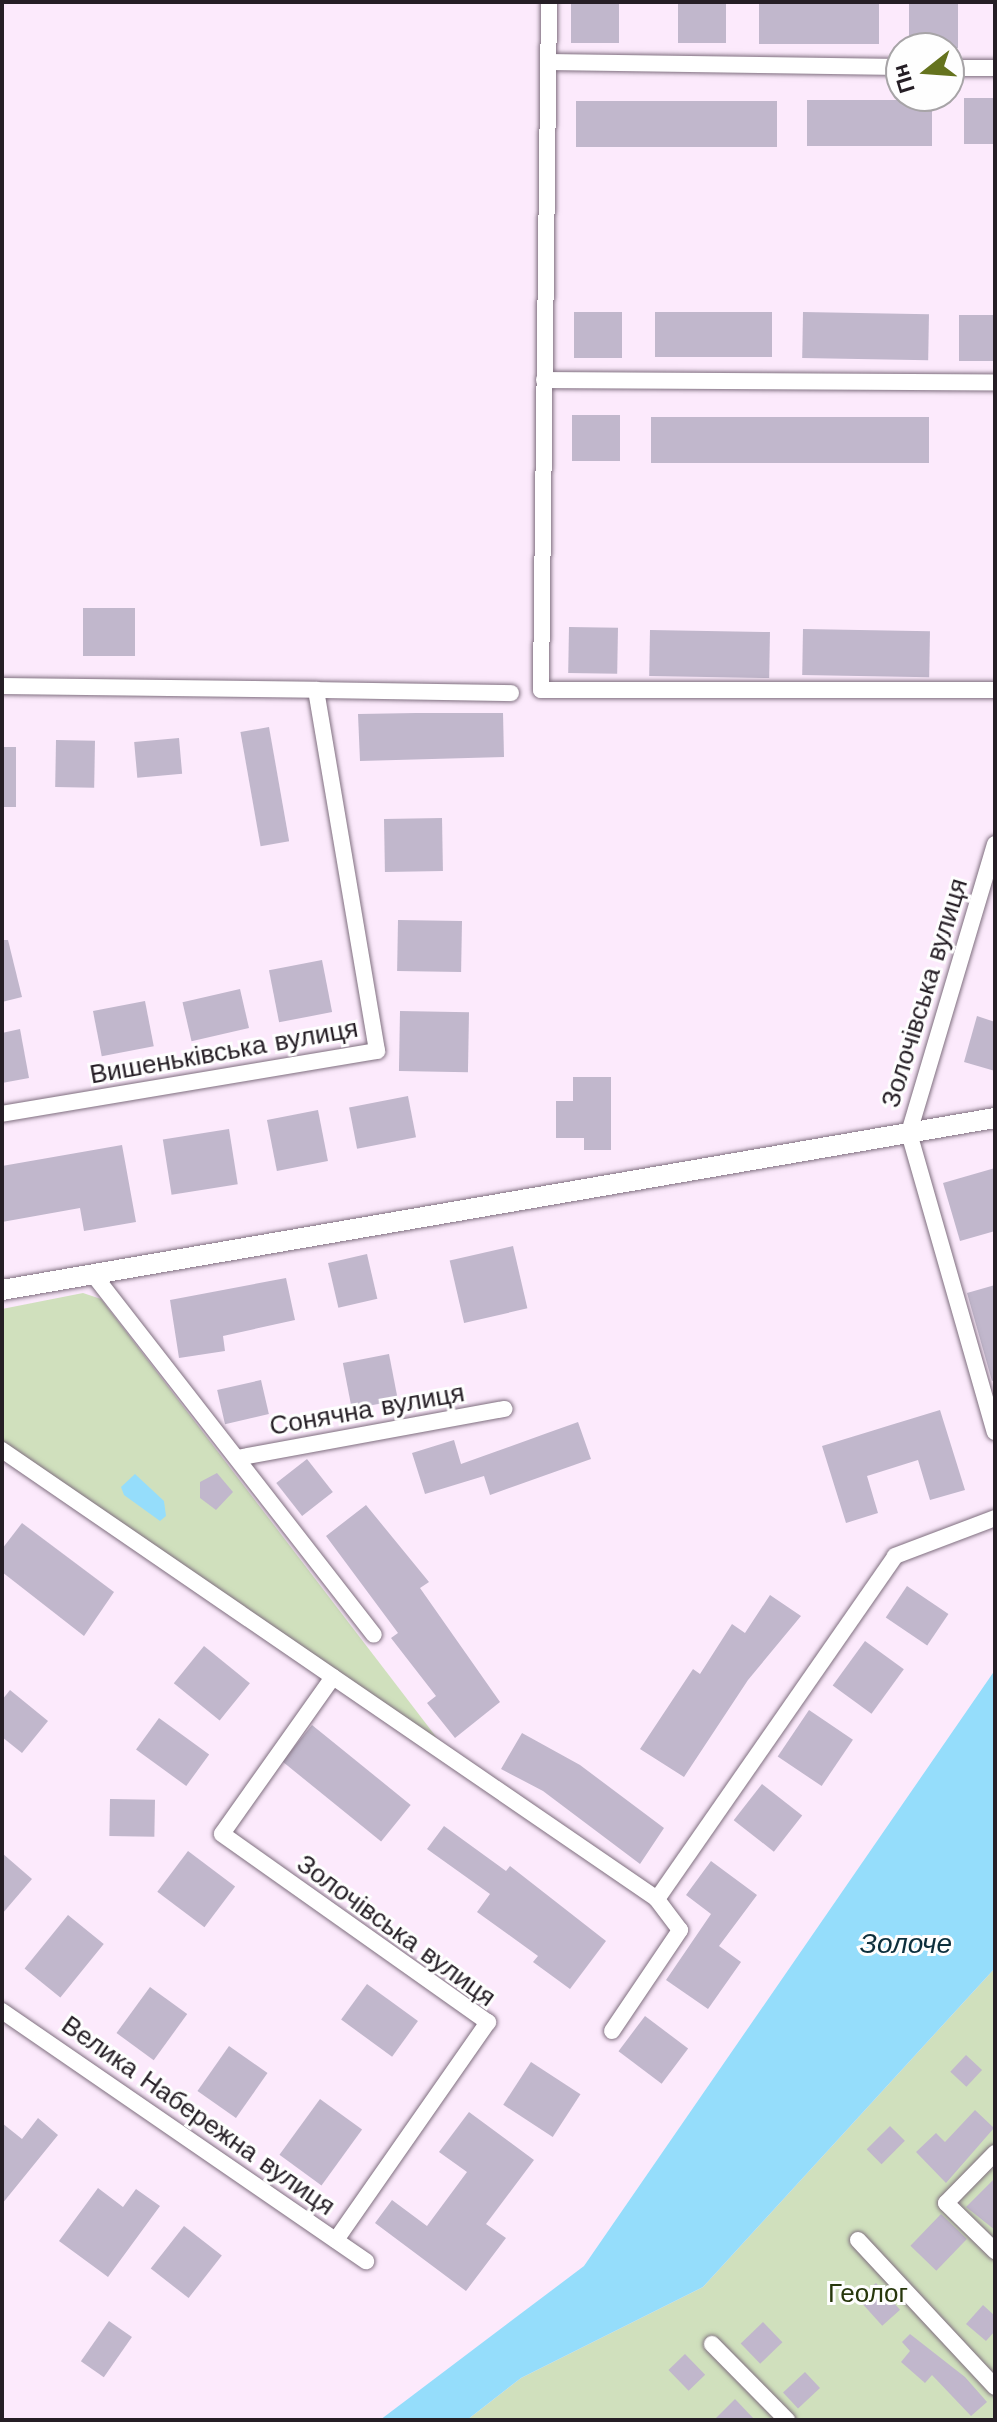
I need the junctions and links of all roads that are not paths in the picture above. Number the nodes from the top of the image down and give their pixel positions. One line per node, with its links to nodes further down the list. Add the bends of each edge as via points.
1 (549, 2): 2 (street)
2 (548, 62): 3 (street); 6 (street)
3 (885, 67)
4 (965, 68): 5 (street)
5 (995, 68)
6 (544, 380): 7 (street); 10 (street, via 541,690)
7 (995, 382)
8 (2, 686): 9 (street)
9 (316, 690): 11 (street); 13 (street, Вишеньківська вулиця, via 377,1051)
10 (995, 690)
11 (511, 693)
12 (995, 844): 15 (street, Золочівська вулиця)
13 (2, 1114)
14 (995, 1118): 15 (street)
15 (909, 1133): 16 (street); 19 (street, Золочівська вулиця)
16 (93, 1274): 17 (street); 21 (street, Сонячна вулиця)
17 (2, 1290)
18 (505, 1409): 21 (street, Сонячна вулиця)
19 (995, 1432)
20 (2, 1450): 24 (street)
21 (237, 1458): 23 (street, Сонячна вулиця)
22 (995, 1518): 25 (street, via 895,1556)
23 (374, 1635)
24 (333, 1677): 25 (street); 29 (street, Золочівська вулиця, via 222,1834 488,2022)
25 (657, 1899): 27 (street, via 680,1930)
26 (2, 2011): 29 (street, Велика Набережна вулиця)
27 (612, 2031)
28 (995, 2153): 31 (street, via 946,2203)
29 (336, 2240): 32 (street, Велика Набережна вулиця)
30 (858, 2240): 34 (street)
31 (995, 2251)
32 (366, 2261)
33 (712, 2344): 35 (street)
34 (995, 2387)
35 (787, 2420)

